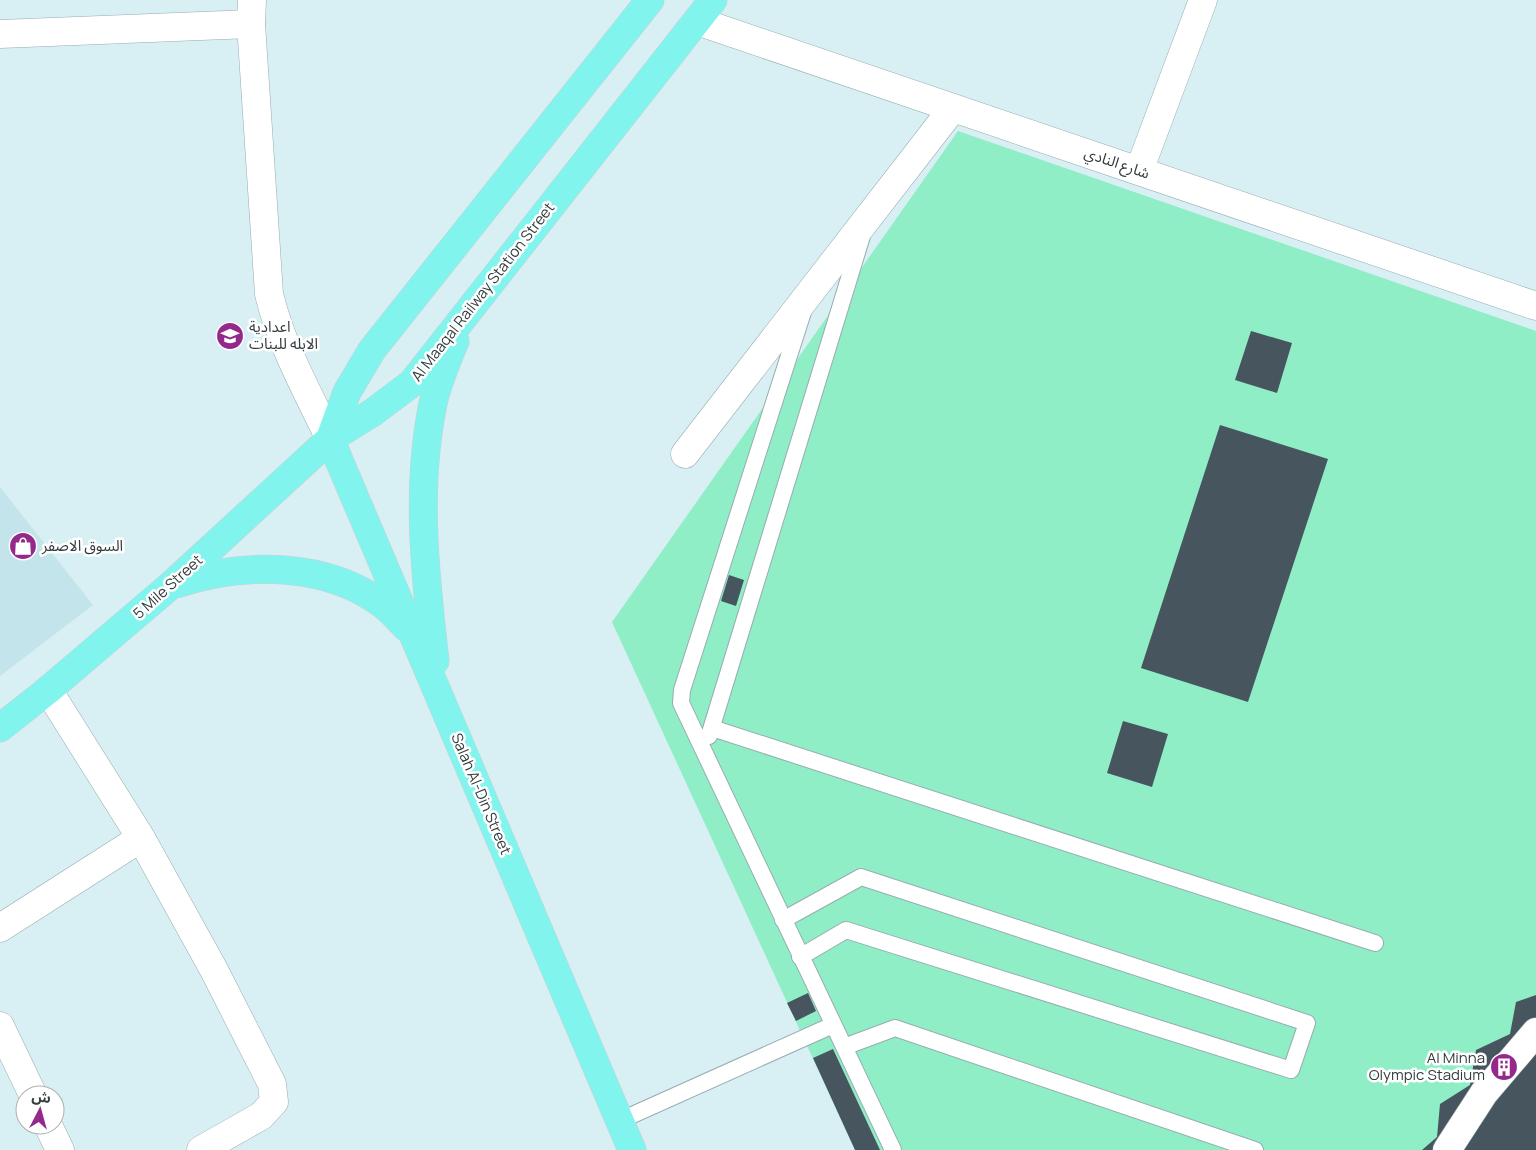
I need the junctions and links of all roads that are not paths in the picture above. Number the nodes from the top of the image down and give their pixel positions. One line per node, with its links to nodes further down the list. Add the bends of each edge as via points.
1 (650, 0): 12 (main road, via 372,350 347,392)
2 (1203, 0): 7 (street)
3 (705, 10): 6 (street, شارع النادي); 11 (main road, Al Maaqal Railway Station Street)
4 (251, 12): 5 (street); 12 (street, via 269,294 288,354)
5 (0, 34)
6 (953, 108): 7 (street, شارع النادي); 8 (street)
7 (1139, 171): 10 (street, شارع النادي)
8 (867, 220): 9 (street); 19 (lane)
9 (808, 296): 13 (street); 20 (lane, via 682,690 683,710)
10 (1536, 306)
11 (464, 316): 12 (main road, Al Maaqal Railway Station Street, via 412,383); 17 (main road, via 435,397 425,467 425,562)
12 (330, 439): 14 (main road, 5 Mile Street); 15 (main road, Salah Al-Din Street)
13 (685, 454)
14 (170, 586): 15 (main road, via 216,573 277,569 305,573 364,592 386,607); 16 (main road, 5 Mile Street)
15 (414, 635): 17 (main road, Salah Al-Din Street)
16 (48, 690): 18 (main road, 5 Mile Street); 21 (street)
17 (439, 695): 32 (main road, Salah Al-Din Street)
18 (0, 728)
19 (712, 728): 20 (lane); 24 (lane)
20 (704, 754): 22 (lane)
21 (141, 838): 23 (street); 34 (street, via 272,1084 274,1102 261,1116)
22 (783, 920): 25 (lane); 25 (lane, via 861,877 1307,1023 1291,1070 846,930)
23 (0, 928)
24 (1375, 943)
25 (800, 957): 26 (lane)
26 (833, 1025): 29 (lane); 32 (lane)
27 (0, 1026): 30 (street)
28 (1536, 1032): 37 (street, via 1484,1093)
29 (844, 1047): 35 (lane); 36 (lane, via 895,1028)
30 (28, 1085)
31 (53, 1135): 33 (street)
32 (624, 1141)
33 (60, 1150)
34 (201, 1150)
35 (893, 1150)
36 (1255, 1150)
37 (1447, 1150)

